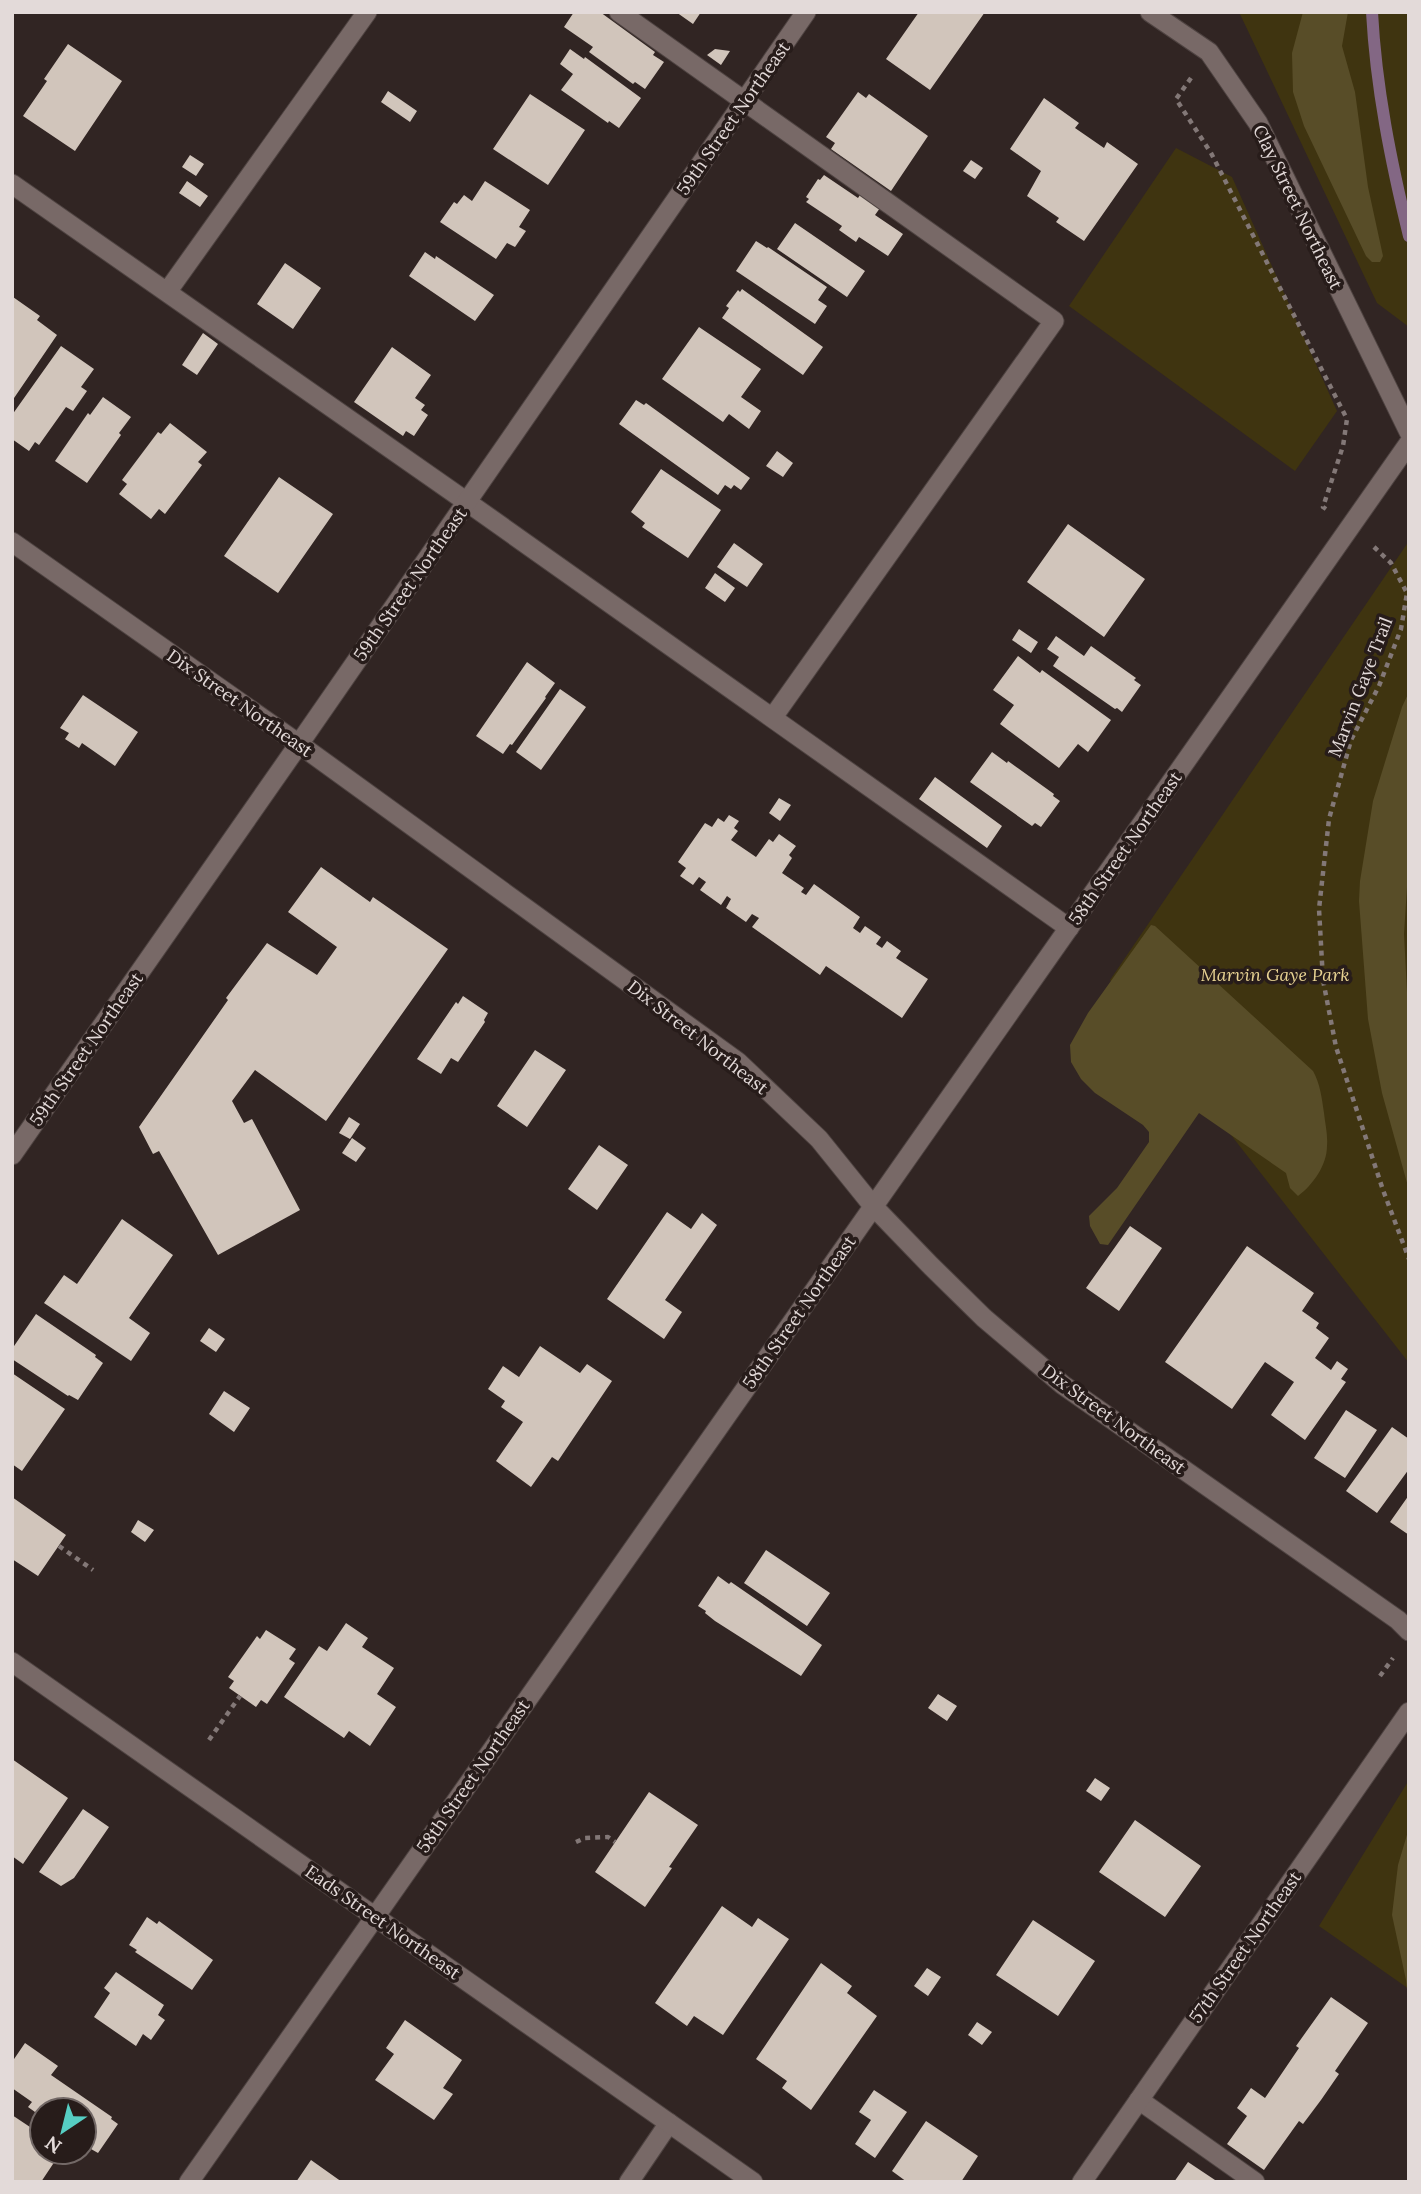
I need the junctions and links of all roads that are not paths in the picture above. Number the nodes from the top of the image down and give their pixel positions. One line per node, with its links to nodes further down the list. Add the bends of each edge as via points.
1 (367, 12): 7 (street)
2 (620, 12): 5 (street)
3 (806, 12): 5 (street, 59th Street Northeast)
4 (1150, 12): 8 (street, Clay Street Northeast, via 1209,52 1258,123)
5 (745, 100): 10 (street, 59th Street Northeast); 12 (street, via 1055,321)
6 (12, 184): 7 (street)
7 (167, 292): 10 (street)
8 (1409, 432)
9 (1409, 443): 14 (street, 58th Street Northeast)
10 (467, 502): 12 (street); 13 (street, 59th Street Northeast)
11 (12, 542): 13 (street, Dix Street Northeast)
12 (773, 717): 14 (street)
13 (299, 744): 15 (street, 59th Street Northeast); 16 (street, Dix Street Northeast, via 738,1062 819,1139)
14 (1069, 928): 16 (street, 58th Street Northeast)
15 (12, 1155)
16 (873, 1206): 17 (street, Dix Street Northeast, via 984,1318 1063,1385); 20 (street, 58th Street Northeast)
17 (1409, 1630)
18 (12, 1662): 20 (street, Eads Street Northeast)
19 (1409, 1712): 21 (street, 57th Street Northeast)
20 (375, 1916): 22 (street, Eads Street Northeast); 23 (street, 58th Street Northeast)
21 (1139, 2100): 26 (street, 57th Street Northeast); 27 (street)
22 (669, 2123): 24 (street); 25 (street, Eads Street Northeast)
23 (189, 2182)
24 (629, 2182)
25 (754, 2182)
26 (1082, 2182)
27 (1255, 2182)

